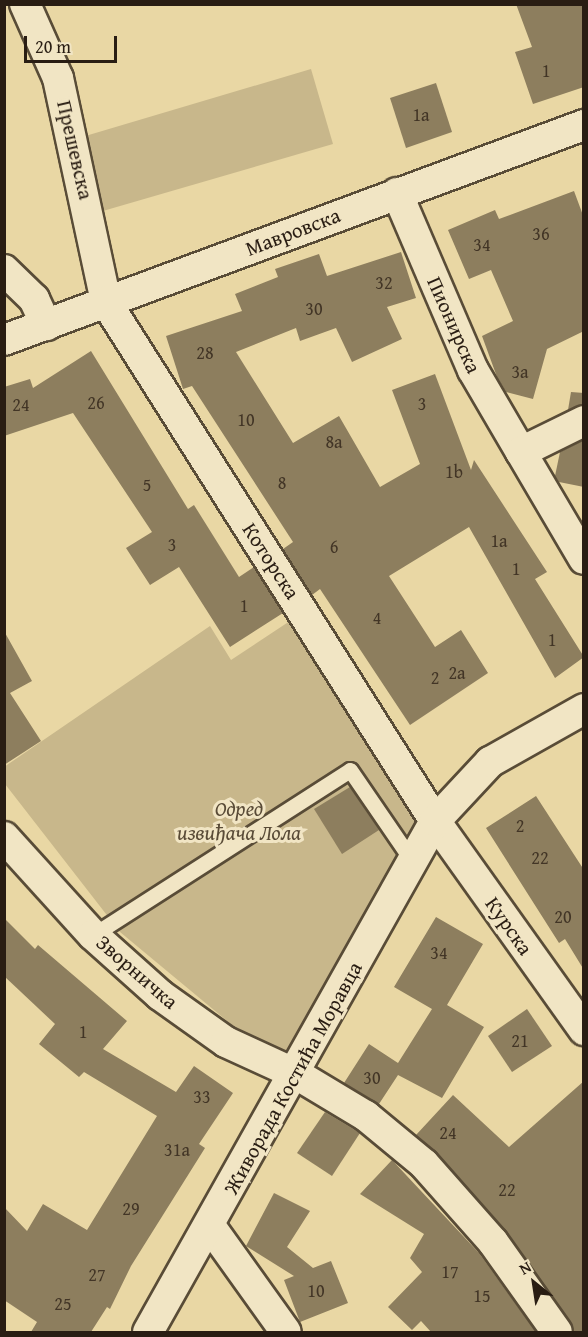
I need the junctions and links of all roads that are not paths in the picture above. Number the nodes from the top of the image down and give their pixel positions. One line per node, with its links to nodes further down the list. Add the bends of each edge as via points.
1 (25, 4): 5 (street, Прешевска, via 58,78)
2 (584, 125): 3 (street, Мавровска)
3 (397, 193): 5 (street, Мавровска); 9 (street, Пионирска, via 473,370)
4 (4, 270): 6 (street, via 34,299)
5 (106, 302): 6 (street, Мавровска); 12 (street, Которска)
6 (46, 325): 7 (street, Мавровска)
7 (4, 340)
8 (584, 421): 9 (street)
9 (521, 452): 10 (street, Пионирска)
10 (584, 560)
11 (584, 709): 12 (street, Живорада Костића Моравца, via 490,762)
12 (435, 821): 14 (street, Живорада Костића Моравца); 16 (street, Курска)
13 (4, 837): 15 (street, Зворничка)
14 (413, 862): 15 (lane, via 350,770); 17 (street, Живорада Костића Моравца)
15 (93, 934): 17 (street, Зворничка, via 160,995 226,1041)
16 (584, 1030)
17 (296, 1074): 18 (street, Живорада Костића Моравца); 21 (street, Зворничка, via 366,1116 424,1164 493,1242)
18 (210, 1226): 19 (street, Живорада Костића Моравца); 20 (street)
19 (148, 1332)
20 (286, 1332)
21 (557, 1332)

